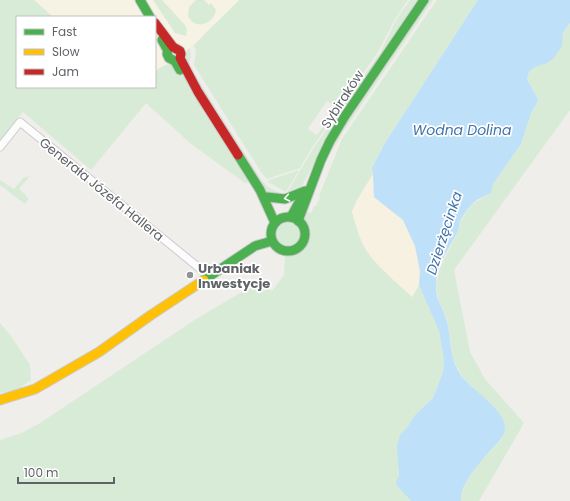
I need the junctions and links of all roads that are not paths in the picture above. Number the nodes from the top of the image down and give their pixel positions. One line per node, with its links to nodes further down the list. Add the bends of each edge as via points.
1 (140, 0): 3 (street)
2 (424, 0): 6 (street, Sybiraków, via 341,122)
3 (149, 16)
4 (156, 26): 7 (street, via 171,49 167,54 169,58 177,60 188,72)
5 (0, 148): 12 (street, Generała Józefa Hallera, via 20,122)
6 (321, 160): 8 (street); 10 (street, Sybiraków)
7 (260, 190): 9 (street); 10 (street)
8 (305, 191): 9 (street, one-way to 9, via 285,199); 10 (street)
9 (267, 197): 10 (street)
10 (287, 220): 11 (street, via 271,234); 11 (street, via 303,227 303,243 293,250 285,251)
11 (272, 241): 12 (street, via 255,246)
12 (209, 276): 13 (street, via 66,372 35,389)
13 (0, 400)

